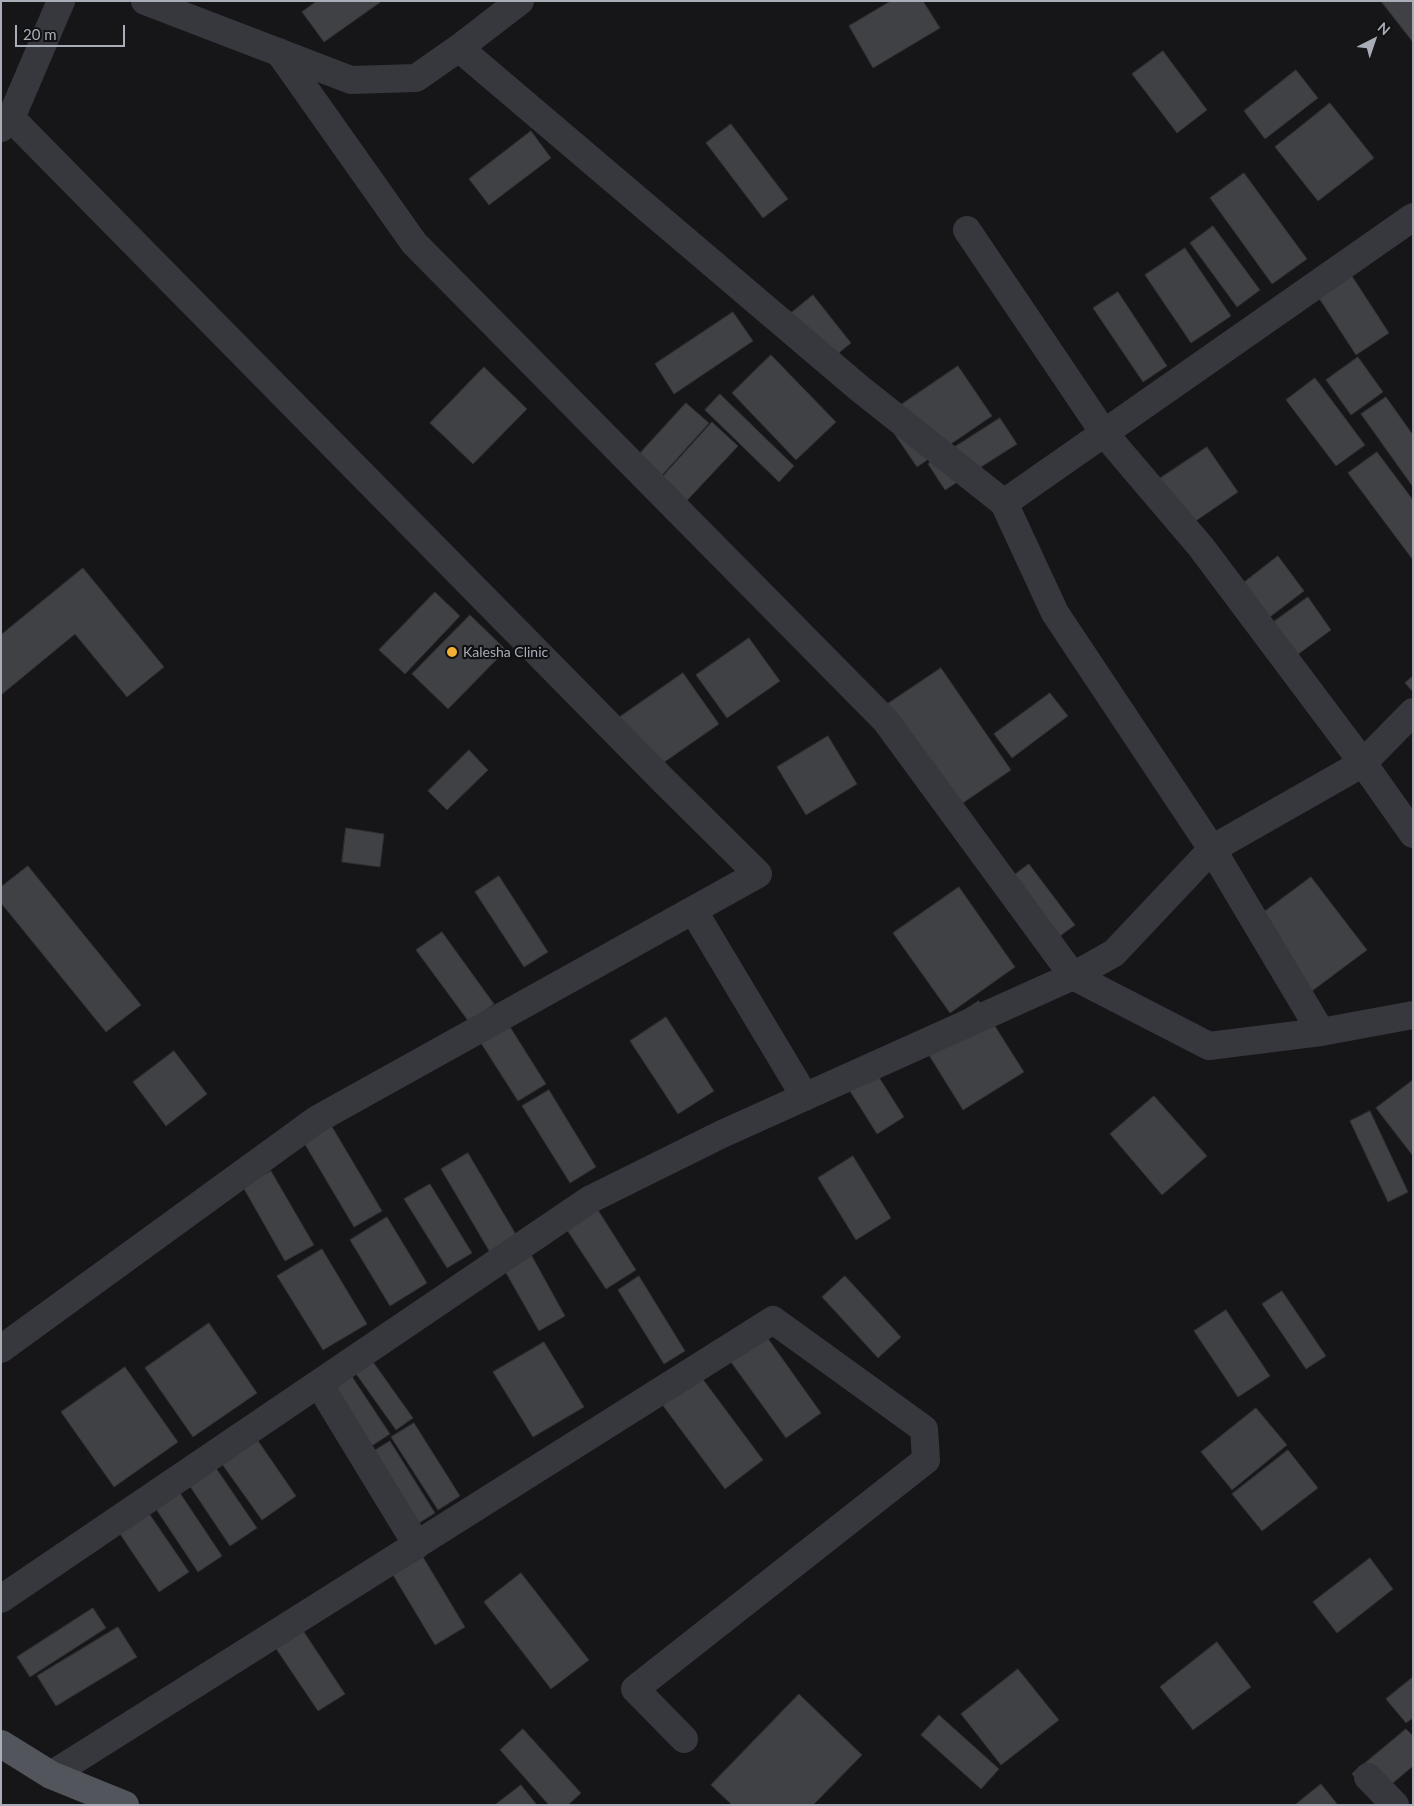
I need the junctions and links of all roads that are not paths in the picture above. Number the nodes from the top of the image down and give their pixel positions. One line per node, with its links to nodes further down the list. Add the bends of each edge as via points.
1 (61, 1): 6 (street)
2 (145, 1): 5 (street)
3 (520, 1): 4 (street)
4 (459, 48): 5 (street, via 416,78 351,80); 10 (street, via 859,388)
5 (279, 52): 16 (street, via 414,243 886,721)
6 (6, 123): 15 (street, via 758,874)
7 (1413, 217): 9 (street)
8 (966, 230): 9 (street)
9 (1104, 433): 10 (street); 12 (street, via 1201,547)
10 (1004, 503): 14 (street, via 1056,613)
11 (1413, 712): 12 (street)
12 (1364, 763): 13 (street); 14 (street)
13 (1413, 834)
14 (1212, 849): 16 (street, via 1114,953); 18 (street)
15 (693, 910): 19 (street); 20 (street, via 316,1120)
16 (1073, 976): 18 (street, via 1209,1046); 19 (street)
17 (1413, 1015): 18 (street)
18 (1321, 1032)
19 (805, 1097): 21 (street, via 589,1200)
20 (1, 1349)
21 (319, 1384): 22 (street); 23 (street)
22 (417, 1545): 24 (street, via 773,1320 924,1429 926,1460 635,1688); 26 (street)
23 (1, 1599)
24 (684, 1739)
25 (1, 1744): 26 (main road)
26 (51, 1775): 28 (main road)
27 (1368, 1777): 29 (street)
28 (125, 1805)
29 (1395, 1805)

